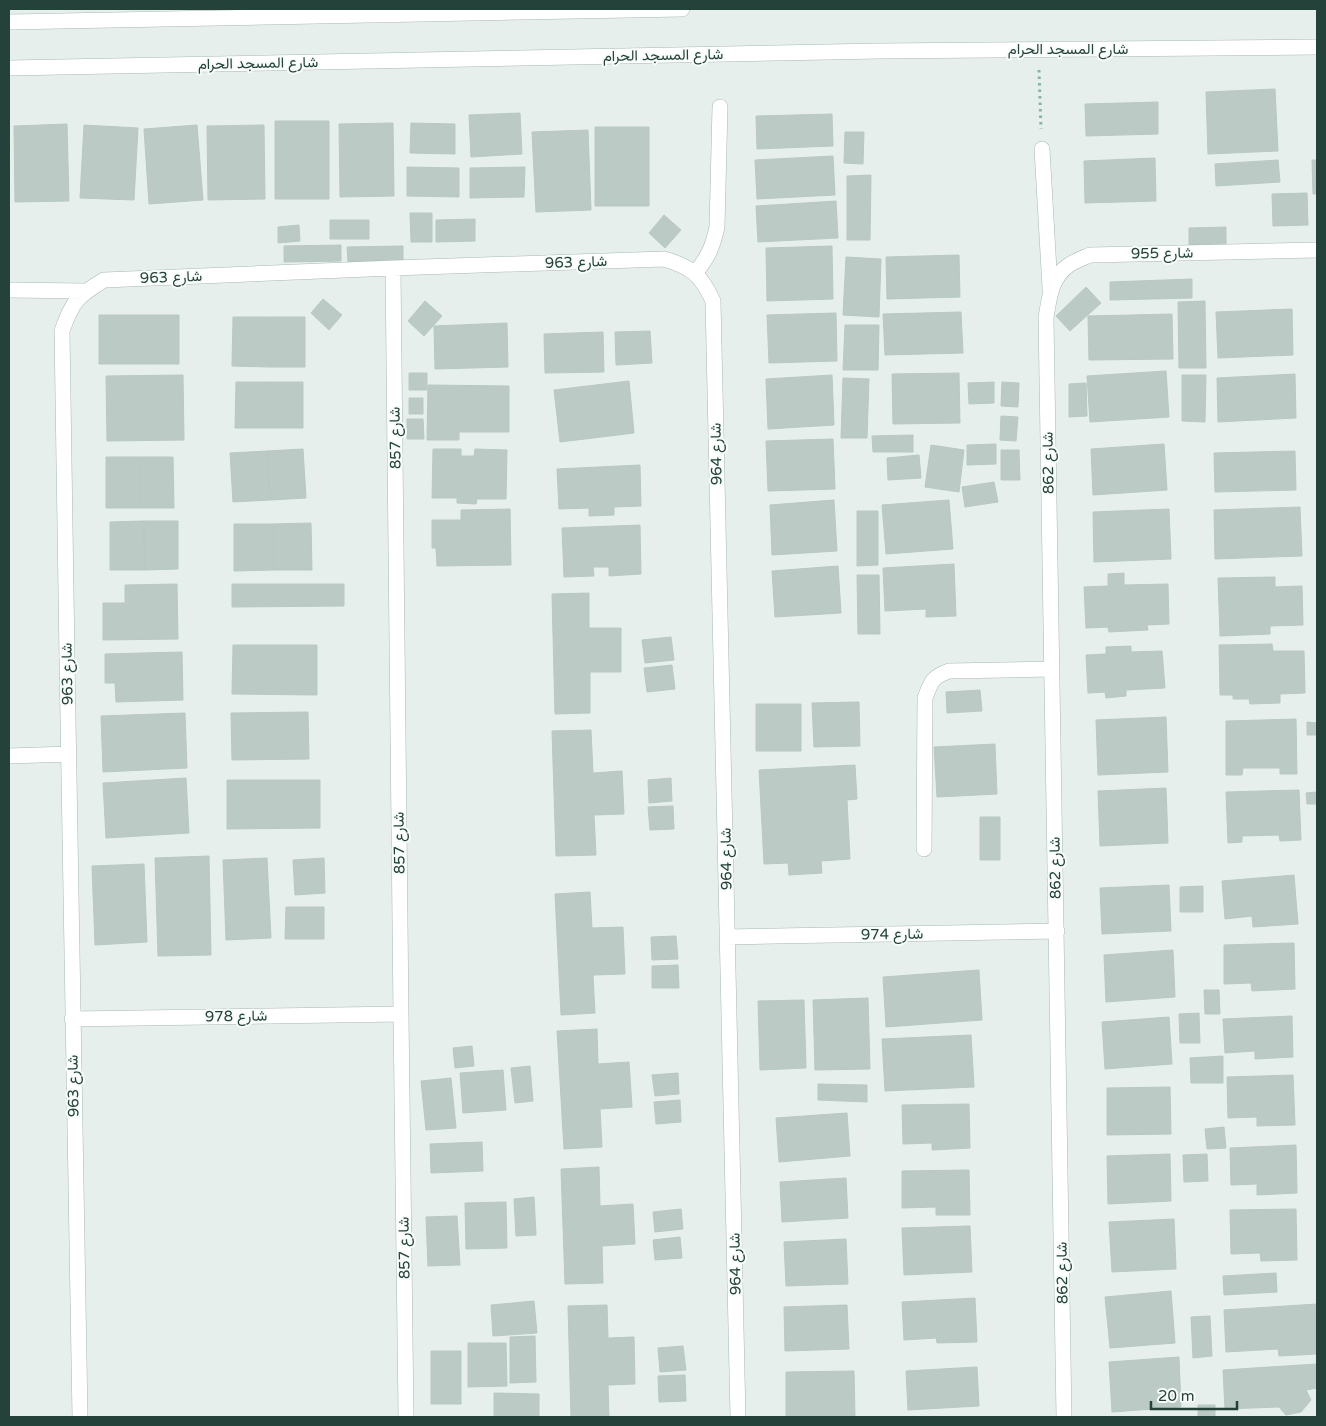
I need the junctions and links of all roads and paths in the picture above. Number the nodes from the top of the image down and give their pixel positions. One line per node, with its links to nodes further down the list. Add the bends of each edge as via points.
1 (682, 9): 2 (street)
2 (511, 11): 3 (street)
3 (9, 22)
4 (1317, 47): 5 (street, شارع المسجد الحرام)
5 (1038, 50): 6 (street, شارع المسجد الحرام); 8 (path)
6 (9, 68)
7 (720, 107): 11 (street, via 717,227 713,244)
8 (1042, 150): 14 (street)
9 (1317, 250): 14 (street, شارع 955, via 1090,255 1068,265 1057,275)
10 (393, 268): 11 (street, شارع 963, via 664,259); 13 (street, شارع 963, via 104,280); 23 (street, شارع 857)
11 (695, 273): 15 (street, شارع 963, via 706,285)
12 (9, 290): 13 (street)
13 (84, 291): 18 (street, شارع 963, via 70,309 62,331)
14 (1050, 292): 16 (street, شارع 955)
15 (713, 301): 22 (street, شارع 964)
16 (1046, 318): 17 (street, شارع 862)
17 (1050, 669): 20 (street, via 949,671 938,675 930,684 925,698); 21 (street, شارع 862)
18 (69, 754): 19 (street); 24 (street, شارع 963)
19 (9, 756)
20 (924, 848)
21 (1057, 931): 22 (street, شارع 974); 28 (street, شارع 862)
22 (727, 937): 27 (street, شارع 964)
23 (401, 1014): 24 (street, شارع 978); 26 (street, شارع 857)
24 (72, 1019): 25 (street, شارع 963)
25 (80, 1417)
26 (406, 1417)
27 (738, 1417)
28 (1064, 1417)

